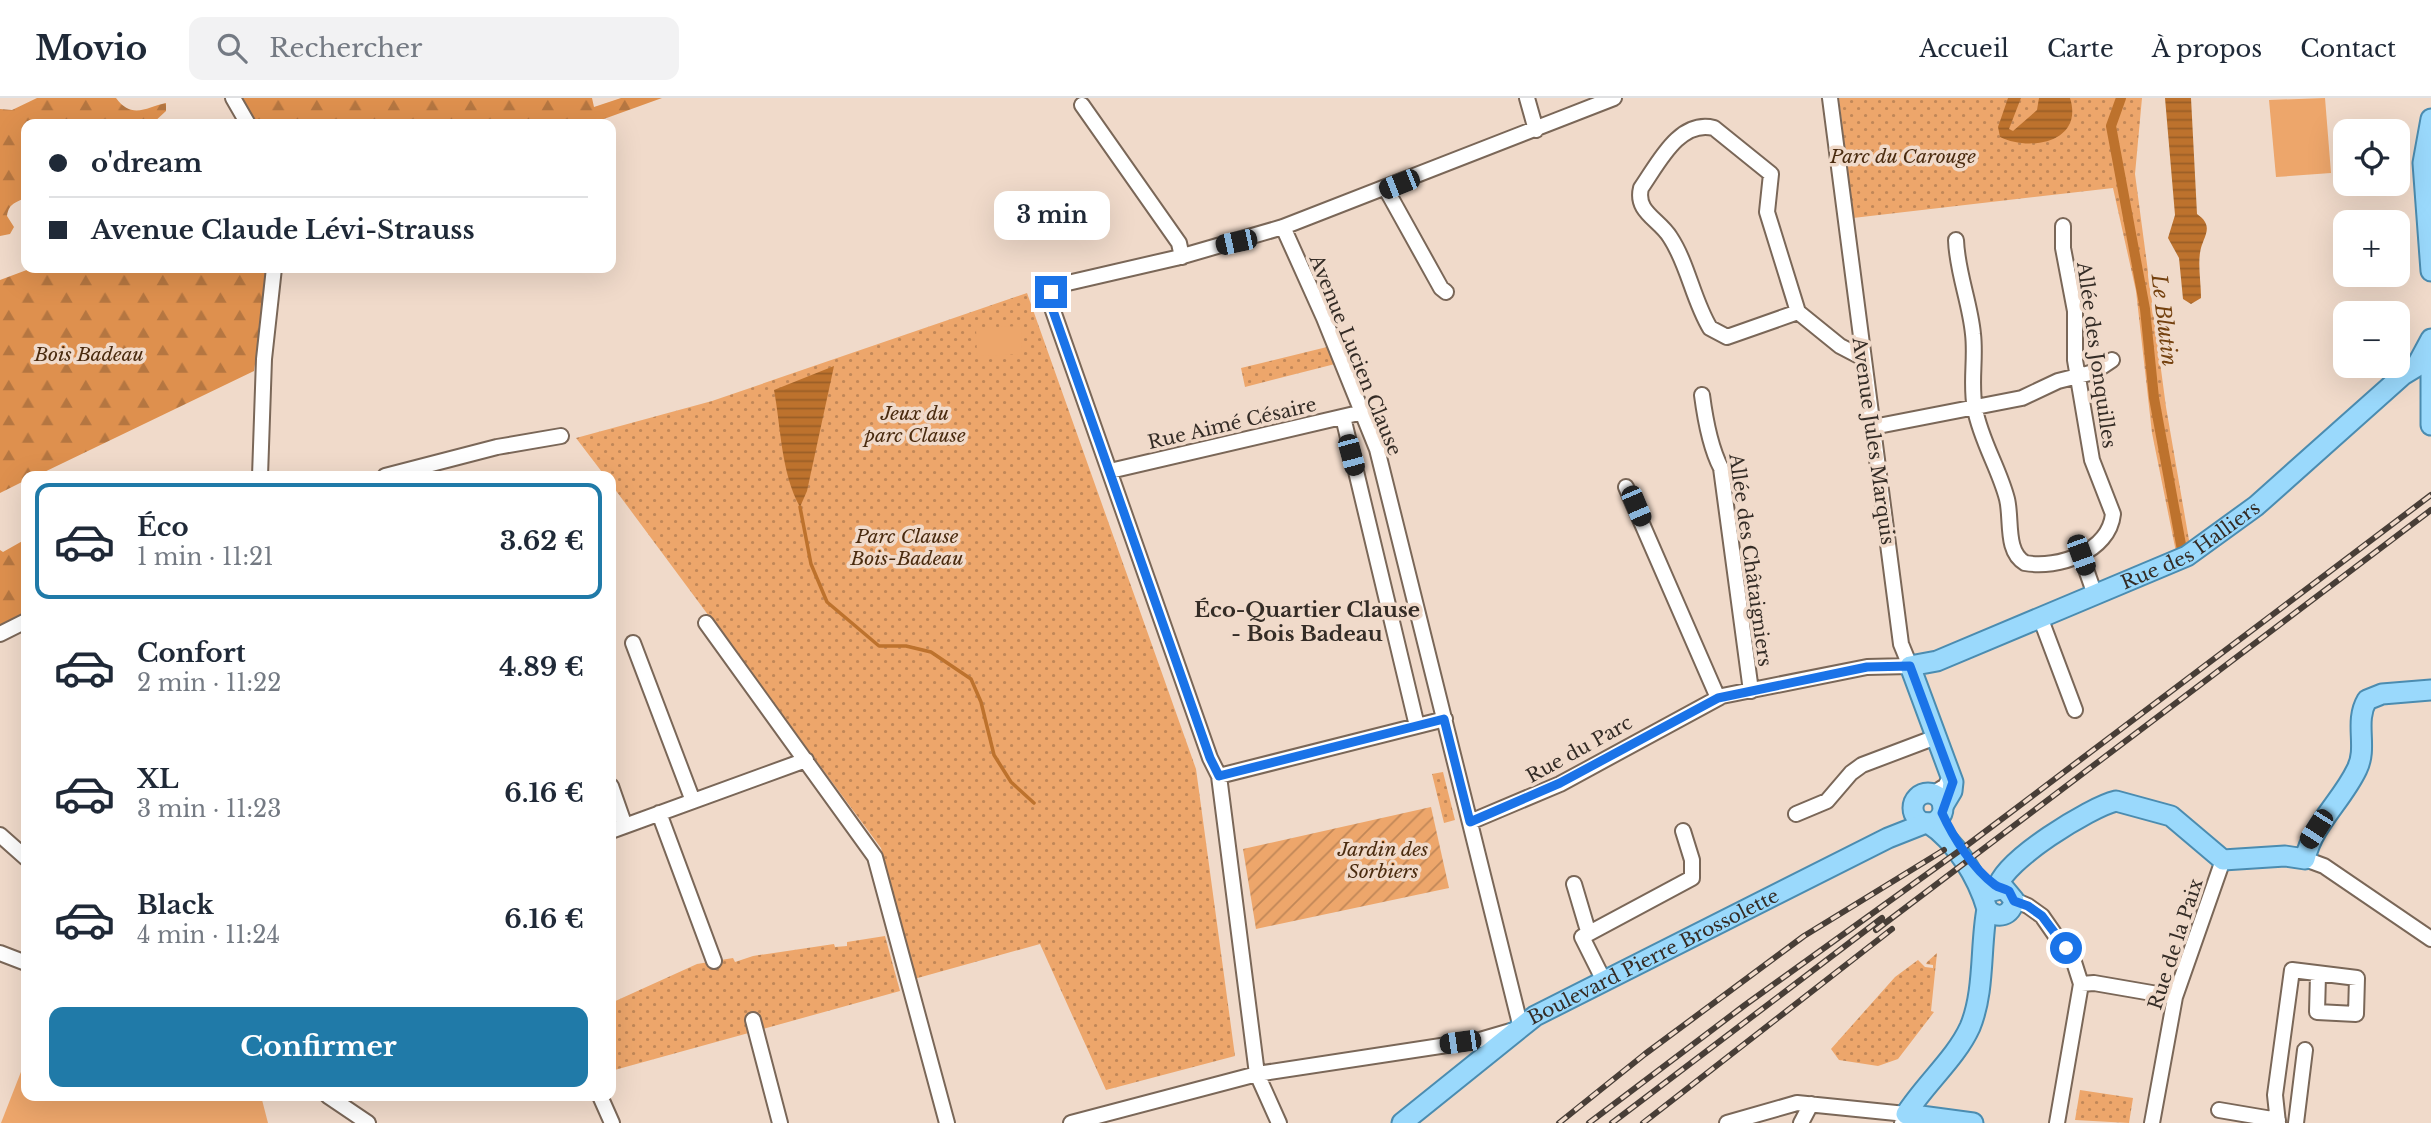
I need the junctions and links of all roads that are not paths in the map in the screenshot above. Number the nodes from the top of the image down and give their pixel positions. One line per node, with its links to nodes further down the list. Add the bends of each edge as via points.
1 (233, 98): 8 (street)
2 (1527, 98): 10 (street)
3 (1571, 98): 7 (street)
4 (1614, 98): 7 (street)
5 (1830, 98): 21 (street, Avenue Jules Marquis)
6 (1082, 105): 15 (street, via 1179,243)
7 (1577, 113): 10 (street)
8 (245, 119)
9 (2431, 119): 16 (main road, via 2423,163)
10 (1536, 130): 11 (street)
11 (1386, 189): 13 (street); 18 (street)
12 (2063, 226): 24 (street, Allée des Jonquilles, via 2075,310)
13 (1283, 227): 15 (street); 27 (street, Avenue Lucien Clause)
14 (1956, 240): 26 (street, via 1974,339)
15 (1182, 257): 34 (street, via 1059,285 1051,292 1051,305)
16 (2431, 271)
17 (273, 273): 32 (street, via 264,359)
18 (1447, 292)
19 (1798, 312): 19 (street, via 1767,212 1771,174 1714,128 1691,129 1679,136 1641,188 1639,198 1642,208 1672,239 1710,328 1727,337); 21 (street)
20 (2431, 339): 23 (main road)
21 (1863, 358): 30 (street, Avenue Jules Marquis)
22 (2112, 360): 24 (street, via 2102,369)
23 (2426, 365): 29 (main road); 37 (main road, Rue des Halliers, via 2220,534 2187,556)
24 (2078, 377): 26 (street, via 2022,398); 36 (street, Allée des Jonquilles, via 2095,474 2113,514 2105,535)
25 (1702, 395): 45 (street, Allée des Châtaigniers, via 1706,430 1721,468)
26 (1974, 405): 30 (street); 36 (street, via 2007,500 2016,556 2032,564)
27 (1363, 412): 28 (street, Rue Aimé Césaire); 48 (street, Avenue Lucien Clause, via 1388,491)
28 (1343, 417): 34 (street, Rue Aimé Césaire); 49 (street)
29 (2431, 425)
30 (1873, 427): 43 (street, Avenue Jules Marquis, via 1901,644)
31 (561, 436): 33 (street)
32 (260, 471)
33 (404, 471)
34 (1110, 471): 52 (street)
35 (1626, 487): 46 (street)
36 (2081, 555): 37 (street)
37 (2095, 595): 38 (main road, Rue des Halliers)
38 (2040, 617): 43 (main road, Rue des Halliers, via 1937,661); 47 (street)
39 (706, 623): 51 (street)
40 (21, 624): 41 (street)
41 (0, 634)
42 (633, 643): 53 (street)
43 (1910, 666): 45 (street, Rue du Parc, via 1867,667); 50 (main road, Avenue Jules Marquis)
44 (2431, 690): 62 (main road, via 2382,694 2367,700 2359,719 2359,765 2308,841)
45 (1751, 691): 46 (street, Rue du Parc)
46 (1718, 698): 57 (street, Rue du Parc, via 1560,783)
47 (2075, 710)
48 (1444, 719): 49 (street); 57 (street, Avenue Lucien Clause)
49 (1417, 726): 52 (street)
50 (1936, 737): 54 (main road, Avenue Jules Marquis, via 1952,790); 56 (street, via 1863,765 1828,801)
51 (806, 761): 53 (street); 88 (street, via 875,856)
52 (1219, 776): 78 (street)
53 (692, 801): 55 (street)
54 (1935, 812): 65 (main road); 72 (main road, Boulevard Pierre Brossolette)
55 (659, 813): 58 (street); 70 (street)
56 (1796, 814)
57 (1470, 822): 76 (street, Avenue Lucien Clause)
58 (618, 828)
59 (1683, 831): 66 (street, via 1692,878)
60 (0, 835): 61 (street)
61 (21, 854)
62 (2305, 859): 63 (main road); 67 (street, via 2325,866)
63 (2223, 860): 65 (main road, via 2171,816 2116,801 2057,830 2018,863); 74 (street, Rue de la Paix)
64 (1574, 884): 66 (street)
65 (1999, 896): 73 (street, via 2042,916 2074,962); 83 (main road, via 1970,1026)
66 (1588, 930): 72 (street, via 1583,940)
67 (2431, 939)
68 (0, 953): 69 (street)
69 (21, 961)
70 (714, 961)
71 (2318, 975): 84 (street, via 2292,970 2275,1095)
72 (1603, 979): 76 (main road, Boulevard Pierre Brossolette)
73 (2081, 984): 74 (street); 95 (street)
74 (2175, 997): 96 (street, Rue de la Paix)
75 (753, 1020): 87 (street)
76 (1521, 1028): 78 (street, via 1480,1040); 91 (main road, Boulevard Pierre Brossolette)
77 (2305, 1050): 97 (street)
78 (1257, 1074): 89 (street); 90 (street)
79 (335, 1101): 85 (street)
80 (602, 1101): 86 (street)
81 (1811, 1104): 83 (street); 92 (street, via 1782,1105); 93 (street)
82 (2219, 1110): 84 (street)
83 (1904, 1118): 94 (main road)
84 (2278, 1121)
85 (368, 1123)
86 (612, 1123)
87 (780, 1123)
88 (947, 1123)
89 (1071, 1123)
90 (1279, 1123)
91 (1402, 1123)
92 (1727, 1123)
93 (1801, 1123)
94 (1973, 1123)
95 (2057, 1123)
96 (2152, 1123)
97 (2296, 1123)

